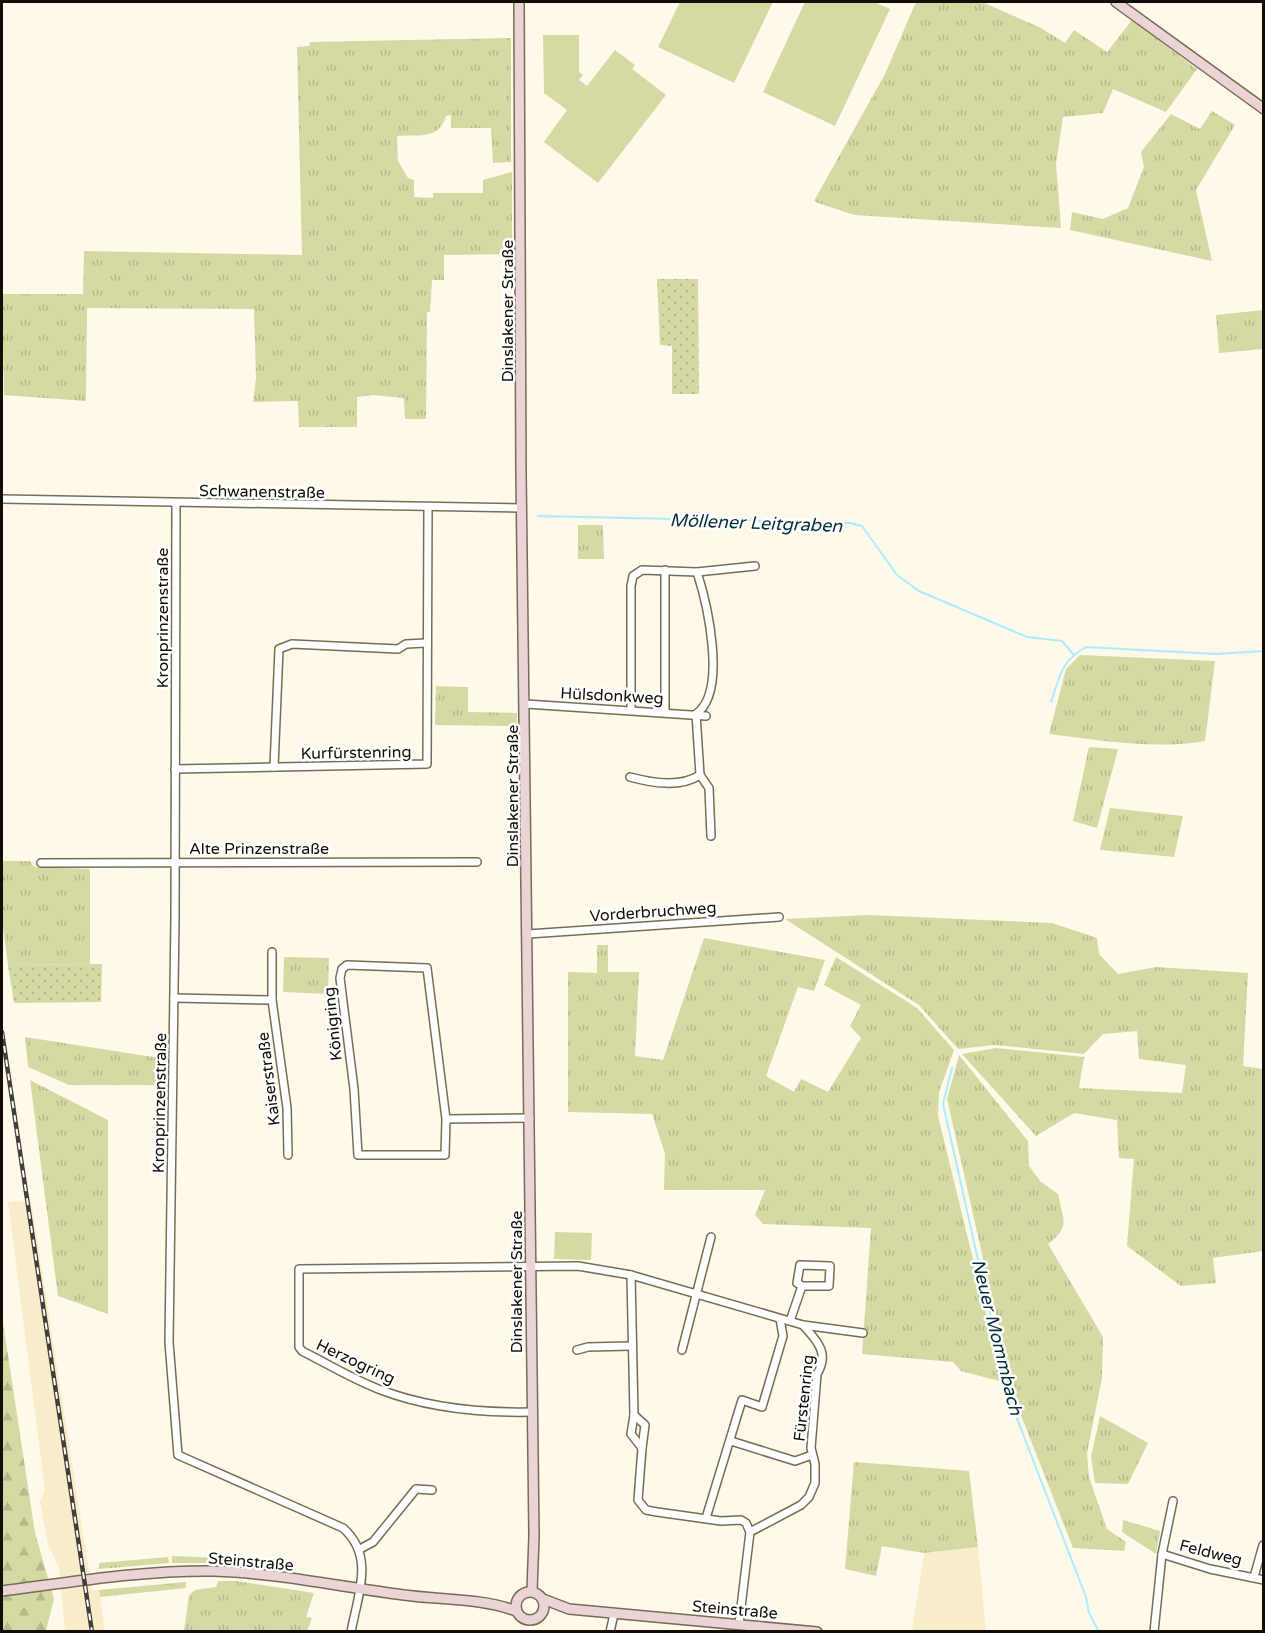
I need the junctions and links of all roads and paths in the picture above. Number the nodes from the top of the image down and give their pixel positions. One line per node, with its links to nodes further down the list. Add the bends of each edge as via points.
1 (519, 2): 7 (main road, Dinslakener Straße)
2 (1116, 2): 3 (main road)
3 (1263, 109)
4 (2, 499): 5 (street, Schwanenstraße)
5 (176, 503): 6 (street, Schwanenstraße); 18 (street, Kronprinzenstraße)
6 (428, 508): 7 (street, Schwanenstraße); 11 (street, Kurfürstenring)
7 (522, 508): 12 (main road, Dinslakener Straße)
8 (755, 566): 10 (street)
9 (665, 570): 10 (street); 13 (street, via 642,570 633,576); 14 (street)
10 (697, 572): 15 (street, via 712,629 713,662 703,709)
11 (426, 643): 17 (street, via 398,649 292,644 279,649); 17 (street, Kurfürstenring, via 427,764)
12 (526, 704): 13 (street, Hülsdonkweg); 26 (main road, Dinslakener Straße)
13 (631, 710): 14 (street, Hülsdonkweg)
14 (665, 712): 15 (street, Hülsdonkweg)
15 (696, 714): 16 (street, Hülsdonkweg); 19 (street)
16 (706, 716)
17 (274, 767): 18 (street, Kurfürstenring)
18 (176, 769): 22 (street, Kronprinzenstraße)
19 (700, 775): 20 (street, via 689,782 650,782); 21 (street, via 709,788)
20 (630, 777)
21 (711, 836)
22 (175, 861): 23 (street, Alte Prinzenstraße); 24 (street, Alte Prinzenstraße); 28 (street, Kronprinzenstraße)
23 (477, 862)
24 (41, 863)
25 (779, 917): 26 (street, Vorderbruchweg)
26 (528, 934): 30 (main road, Dinslakener Straße)
27 (273, 952): 29 (street, Kaiserstraße)
28 (174, 998): 29 (street); 55 (street, Kronprinzenstraße, via 169,1342 178,1455 343,1528)
29 (272, 1000): 32 (street, Kaiserstraße, via 288,1108)
30 (530, 1118): 31 (street); 34 (main road, Dinslakener Straße)
31 (446, 1119): 31 (street, Königring, via 445,1155 358,1155 340,978 347,965 427,968)
32 (288, 1155)
33 (711, 1237): 37 (street)
34 (531, 1266): 35 (street, Fürstenring, via 578,1266); 45 (main road, Dinslakener Straße); 45 (street, Herzogring, via 299,1269 299,1347 381,1390 415,1400 461,1408)
35 (631, 1275): 37 (street, Fürstenring); 42 (street)
36 (802, 1286): 36 (street, via 797,1282 800,1265 830,1266 829,1286); 39 (street)
37 (696, 1294): 38 (street, Fürstenring); 44 (street)
38 (780, 1319): 39 (street, Fürstenring); 47 (street, via 783,1336 762,1407 742,1400)
39 (790, 1321): 40 (street, Fürstenring)
40 (802, 1325): 41 (street, Fürstenring); 49 (street, Fürstenring, via 822,1347)
41 (863, 1333)
42 (631, 1346): 43 (street); 46 (street)
43 (578, 1350)
44 (682, 1350)
45 (532, 1412): 61 (main road, Dinslakener Straße)
46 (634, 1416): 48 (street, via 631,1434); 48 (street, via 645,1425)
47 (730, 1441): 49 (street, via 795,1461); 52 (street)
48 (642, 1448): 52 (street, via 638,1500 646,1510)
49 (812, 1455): 53 (street, Fürstenring, via 815,1483 809,1497)
50 (432, 1490): 55 (street, via 416,1489 373,1542)
51 (1173, 1501): 56 (street, Feldweg)
52 (706, 1518): 53 (street, via 741,1520)
53 (750, 1532): 70 (street)
54 (1263, 1545): 57 (street, Feldweg)
55 (360, 1549): 59 (street, via 363,1559)
56 (1162, 1554): 57 (street, Feldweg); 75 (street, Feldweg)
57 (1254, 1577): 58 (street, Feldweg)
58 (1263, 1580)
59 (359, 1589): 60 (main road, Steinstraße, via 205,1571); 64 (main road, Steinstraße); 71 (street)
60 (2, 1591)
61 (532, 1591): 62 (main road); 63 (main road)
62 (520, 1596): 64 (main road, Steinstraße); 66 (main road)
63 (543, 1599): 65 (main road, Steinstraße); 67 (main road)
64 (498, 1604): 66 (main road, Steinstraße)
65 (569, 1609): 67 (main road, Steinstraße); 68 (main road, Steinstraße)
66 (516, 1611): 69 (main road)
67 (543, 1613): 69 (main road)
68 (614, 1614): 70 (main road, Steinstraße); 73 (street)
69 (526, 1620): 72 (main road)
70 (740, 1628): 74 (main road, Steinstraße)
71 (351, 1632)
72 (523, 1632)
73 (610, 1632)
74 (817, 1632)
75 (1154, 1632)

